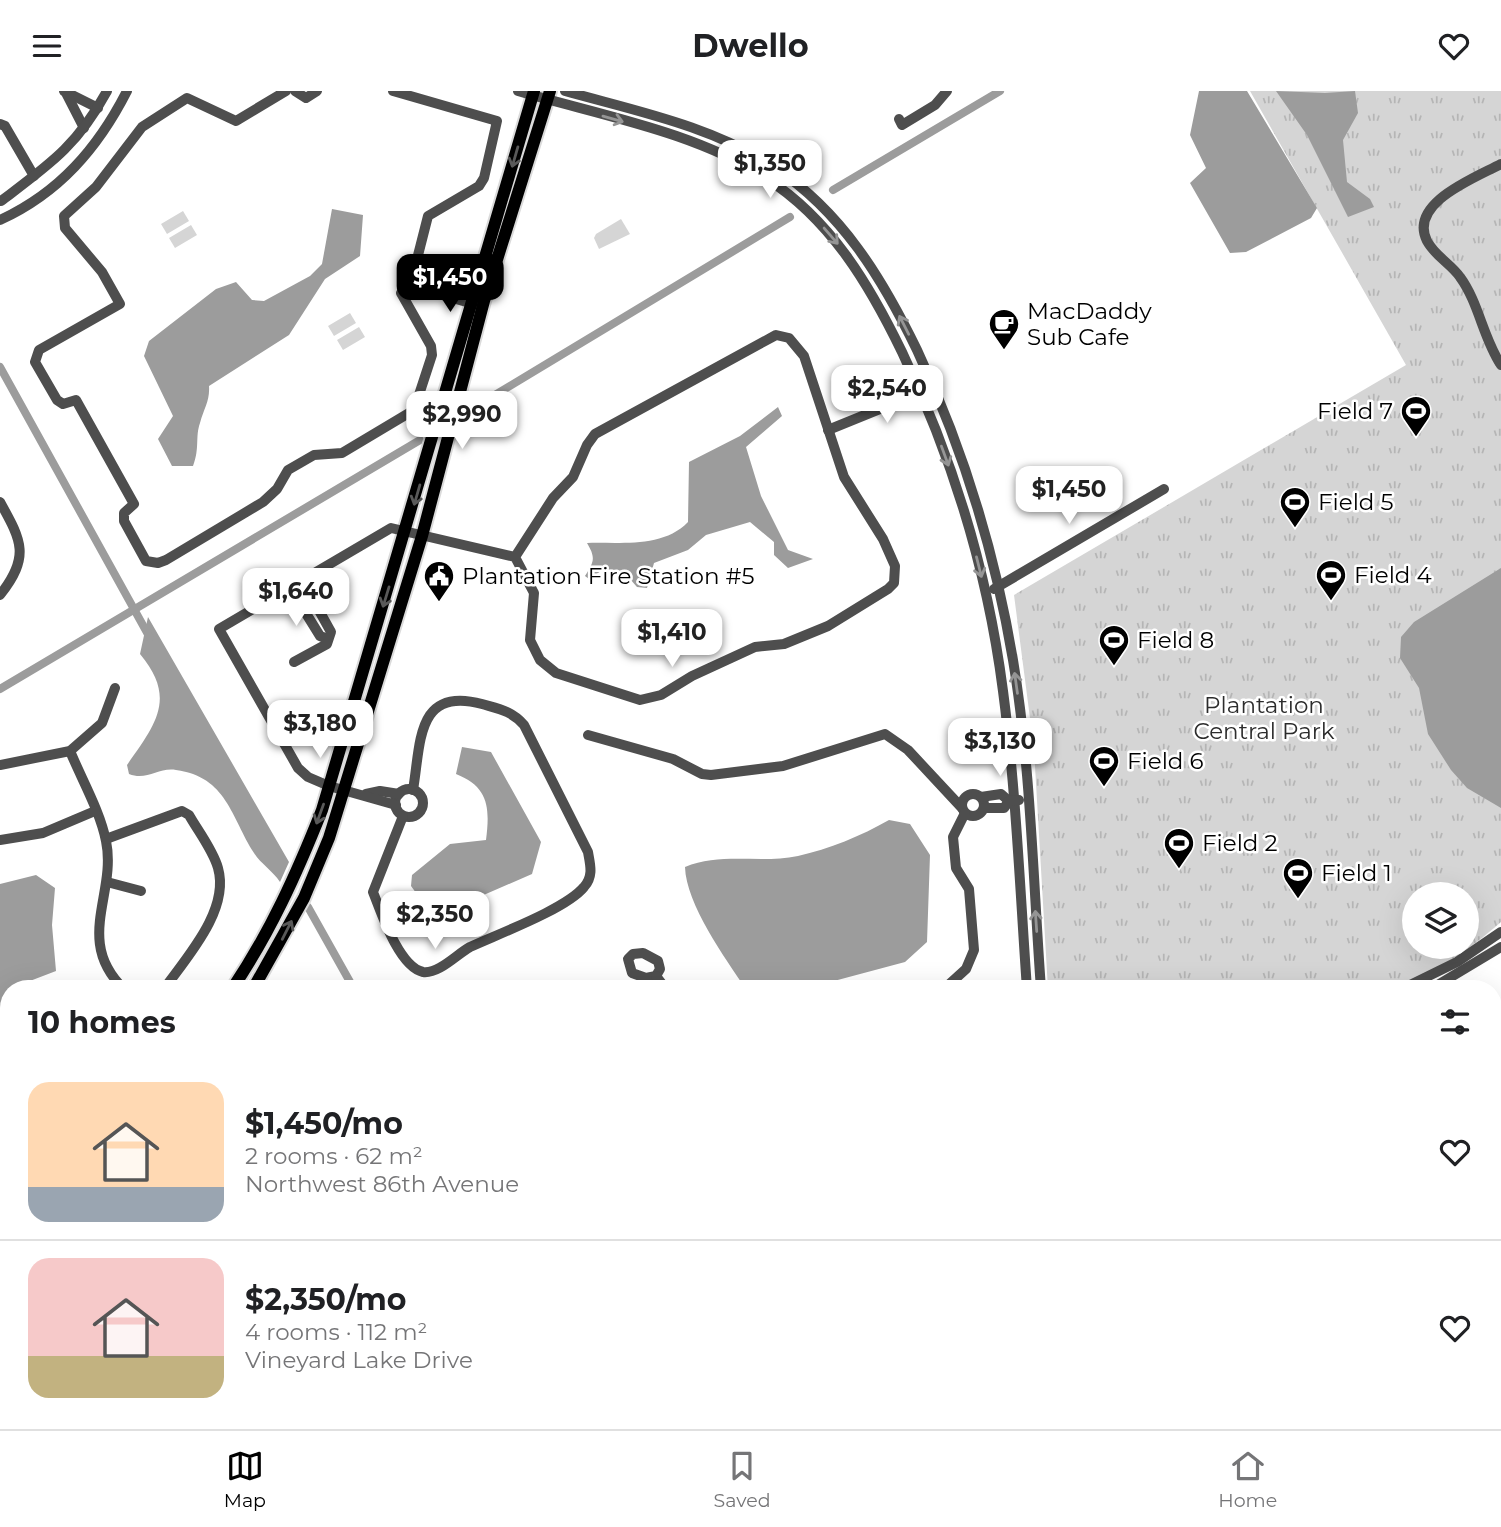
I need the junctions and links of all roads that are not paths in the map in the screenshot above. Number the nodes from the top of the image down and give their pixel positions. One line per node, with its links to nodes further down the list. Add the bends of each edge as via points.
1 (64, 91): 14 (street); 17 (street)
2 (107, 91): 14 (street)
3 (127, 91): 21 (street, via 104,133 76,167 46,194)
4 (286, 91): 23 (street, via 236,121 187,98 142,127 96,187 66,212 63,223 102,272 120,305 39,350 35,362 57,400 63,404 76,400 134,504 124,513 124,521 143,557 158,563 263,502 288,470 314,455 342,453 414,410 432,355 401,293)
5 (295, 91): 11 (street, via 306,98)
6 (329, 91): 11 (street)
7 (393, 91): 22 (street, via 497,121 479,186 428,216)
8 (518, 91): 12 (street)
9 (565, 91): 26 (street, one-way to 9, via 867,259 835,218 796,182 727,141)
10 (947, 91): 15 (street, via 935,105 902,125)
11 (317, 92)
12 (533, 93): 13 (street); 24 (main road, one-way to 24)
13 (549, 95): 24 (main road); 27 (street, one-way to 27, via 695,143 742,164 788,194 826,230 858,271)
14 (98, 108): 17 (street)
15 (899, 119)
16 (0, 124): 19 (street, via 5,125)
17 (84, 128): 19 (street, via 57,160)
18 (1501, 164): 25 (street, via 1431,205 1423,230 1427,242 1460,276)
19 (34, 176): 20 (street)
20 (1, 201): 21 (street)
21 (4, 218)
22 (418, 273): 23 (street, via 423,281); 23 (street, via 405,278); 24 (street)
23 (414, 288): 24 (street)
24 (476, 298): 31 (main road, one-way to 31); 32 (main road)
25 (1501, 365)
26 (934, 387): 27 (street); 36 (street, via 977,506)
27 (920, 392): 28 (street); 37 (street, one-way to 37, via 960,499)
28 (828, 430): 33 (street, via 804,356 794,343 776,335 595,435 573,477 553,498); 33 (street, via 852,495 883,539 895,566 894,583 828,626 784,644 755,647 692,675 661,695 640,699 556,673 540,660 530,640 534,593)
29 (1164, 489): 36 (street)
30 (0, 502): 38 (street, via 20,537 12,580)
31 (406, 532): 32 (street); 34 (street, via 391,528 377,533); 45 (main road, one-way to 45)
32 (422, 536): 33 (street); 46 (main road)
33 (515, 557)
34 (301, 578): 35 (street); 39 (street, via 331,632)
35 (289, 586): 39 (street, via 320,636); 45 (street, via 219,629 298,768)
36 (999, 588): 37 (street); 50 (street, one-way to 36, via 1017,686)
37 (985, 590): 52 (street, via 1003,690)
38 (0, 594)
39 (328, 639): 40 (street, via 327,644)
40 (294, 662)
41 (115, 688): 43 (street, via 102,723)
42 (588, 735): 48 (street, via 711,775 783,766 885,734 908,750)
43 (70, 751): 44 (street); 55 (street)
44 (0, 765)
45 (329, 786): 46 (street); 66 (main road, one-way to 66, via 288,891)
46 (345, 790): 51 (street, via 380,791); 67 (main road, one-way to 46, via 304,898)
47 (413, 790): 51 (street); 56 (street, via 420,795 422,808 412,817); 56 (street, via 424,726 442,703 459,698 514,713 588,852 592,871 584,887 559,905 463,951 433,971 421,972 391,937 373,892)
48 (949, 792): 49 (street); 54 (street)
49 (967, 795): 53 (street); 54 (street)
50 (1027, 799): 52 (street); 71 (street, one-way to 50)
51 (397, 800): 56 (street)
52 (1011, 800): 53 (street, via 1004,808); 70 (street)
53 (982, 802): 54 (street, via 977,815)
54 (964, 810): 69 (street, via 953,837 956,869 969,889 975,950 966,969)
55 (95, 811): 57 (street); 58 (street, via 43,833)
56 (403, 816)
57 (106, 839): 59 (street); 65 (street, via 182,811 189,815 218,868 218,903)
58 (0, 840)
59 (107, 882): 60 (street); 64 (street, via 98,931)
60 (141, 891)
61 (1501, 932): 72 (street)
62 (1501, 947): 73 (street)
63 (656, 976): 68 (street)
64 (115, 980)
65 (170, 980)
66 (238, 980)
67 (258, 980)
68 (659, 980)
69 (954, 980)
70 (1026, 980)
71 (1040, 980)
72 (1420, 980)
73 (1446, 980)

